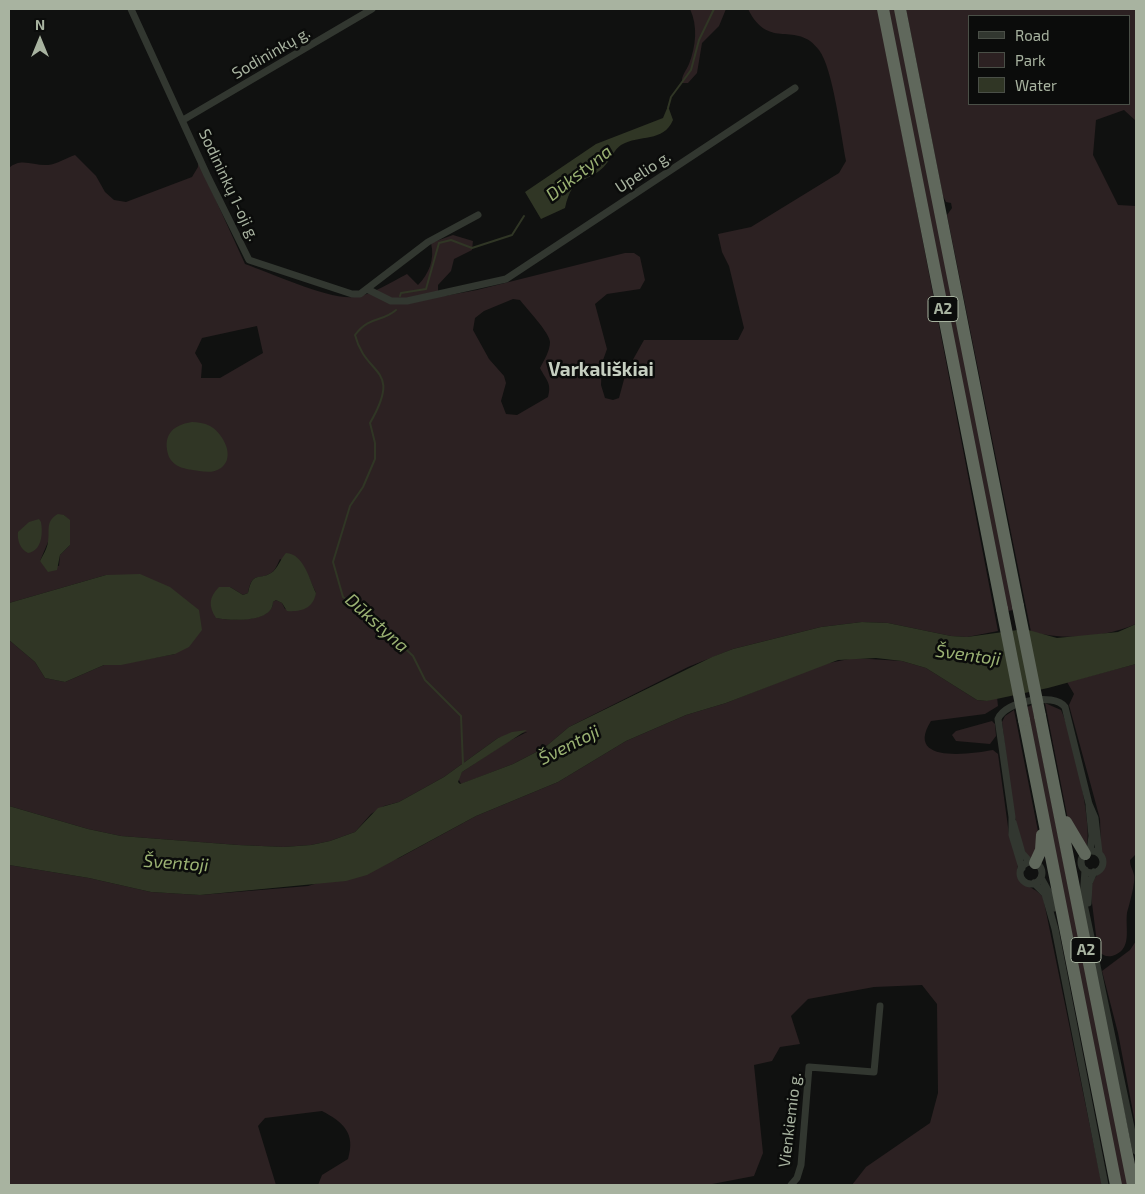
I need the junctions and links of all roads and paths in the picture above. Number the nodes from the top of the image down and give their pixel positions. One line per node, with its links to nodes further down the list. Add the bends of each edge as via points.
1 (131, 9): 6 (street, Sodininkų 1-oji g.)
2 (372, 9): 6 (street, Sodininkų g.)
3 (883, 9): 12 (highway, A2, bridge)
4 (900, 9): 9 (highway, A2, bridge)
5 (795, 88): 8 (street, Upelio g., via 506,279 408,300 391,301)
6 (183, 120): 8 (street, Sodininkų 1-oji g., via 249,260 352,294 360,294)
7 (478, 215): 8 (street, via 428,242)
8 (367, 289)
9 (1056, 798): 13 (highway, via 1070,832); 28 (highway, A2)
10 (1089, 804): 11 (street, via 1065,707 1054,699 1030,702 1004,709 998,719); 13 (street, via 1092,836); 14 (street, via 1095,818)
11 (1012, 817): 15 (street, via 1022,852); 16 (street, via 1012,835)
12 (1043, 818): 15 (highway, via 1041,850); 27 (highway, A2)
13 (1088, 852): 14 (street); 17 (street, via 1082,860)
14 (1099, 854): 18 (street, via 1103,859 1102,866)
15 (1033, 863): 16 (street); 19 (street, via 1041,869)
16 (1022, 868): 20 (street, via 1022,878)
17 (1085, 870): 18 (street); 21 (street, via 1082,889)
18 (1094, 872): 21 (street, via 1087,896)
19 (1041, 878): 20 (street); 22 (street, via 1051,896)
20 (1034, 884): 22 (street, via 1045,894)
21 (1089, 923): 24 (street)
22 (1055, 929): 26 (street)
23 (880, 1006): 25 (street, Vienkiemio g., via 874,1072 809,1067 801,1165)
24 (1136, 1151)
25 (791, 1185)
26 (1105, 1185)
27 (1116, 1185)
28 (1133, 1185)

